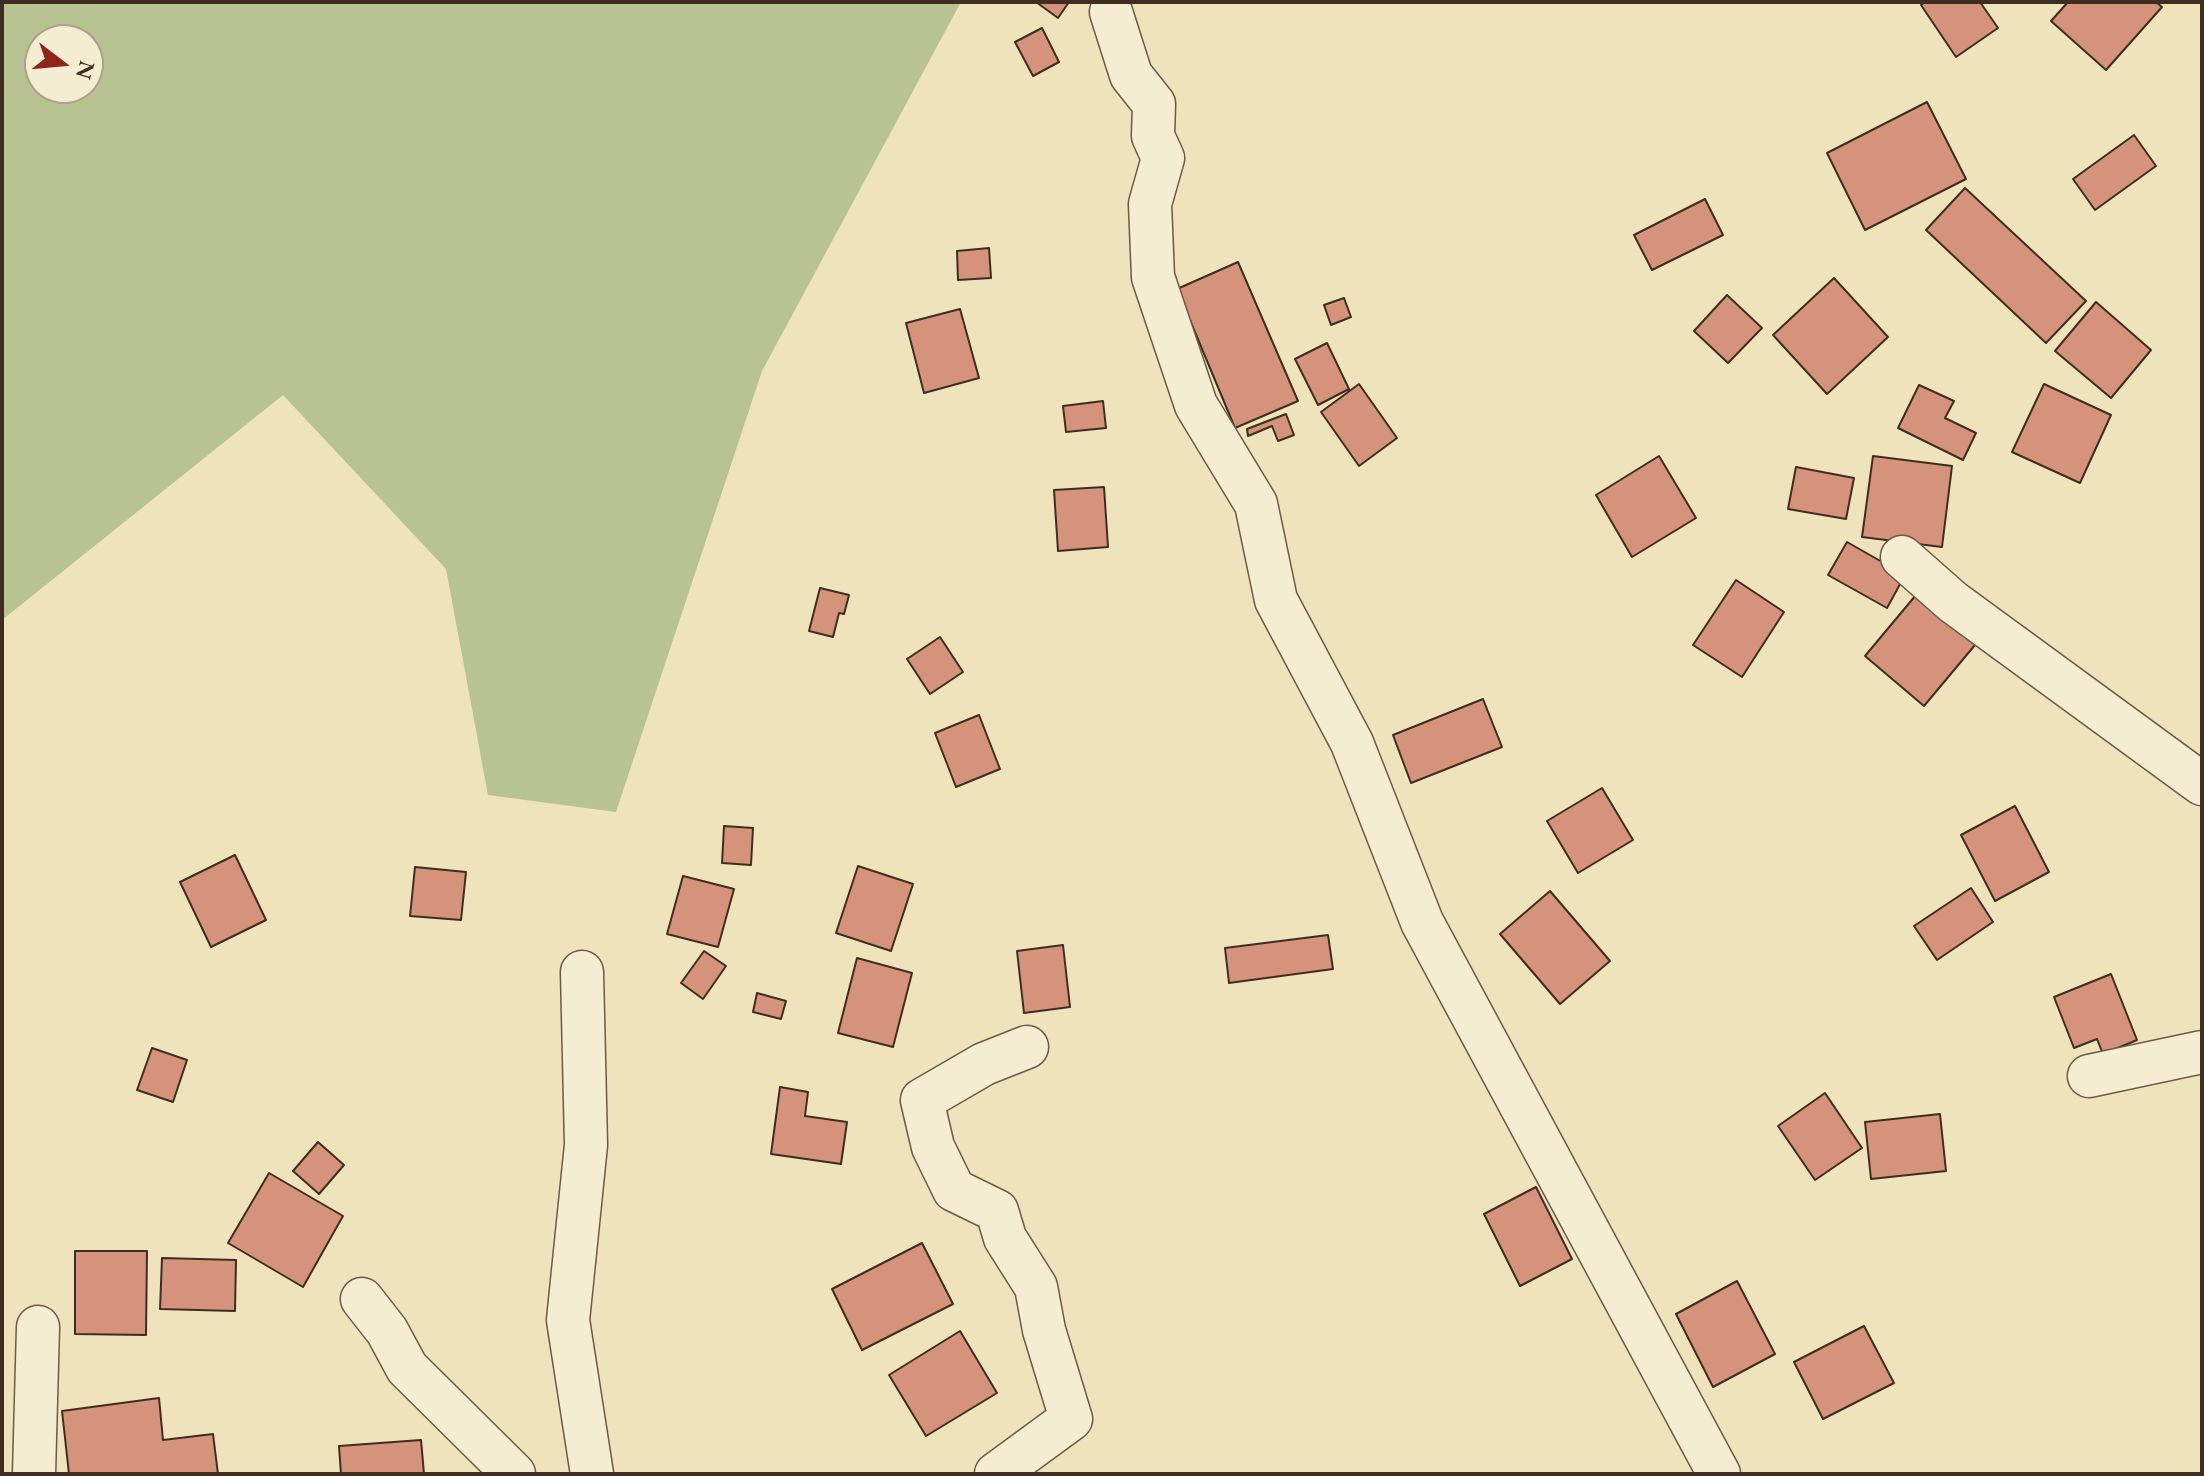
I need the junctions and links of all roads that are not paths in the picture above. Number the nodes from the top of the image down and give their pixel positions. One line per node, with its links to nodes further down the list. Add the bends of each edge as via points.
1 (1111, 12): 14 (street, via 1131,75 1154,104 1153,136 1163,158 1150,204 1153,277 1196,405 1256,504 1276,600 1352,743 1422,922)
2 (1902, 557): 3 (street, via 1953,602)
3 (2202, 784)
4 (582, 972): 12 (street, via 586,1145 568,1320)
5 (1027, 1047): 13 (street, via 984,1064 922,1100 933,1147 954,1190 997,1211 1005,1238 1036,1287 1071,1419)
6 (2202, 1052): 7 (street)
7 (2089, 1076)
8 (362, 1299): 11 (street, via 407,1368)
9 (38, 1327): 10 (street)
10 (34, 1474)
11 (514, 1474)
12 (592, 1474)
13 (996, 1474)
14 (1719, 1474)

